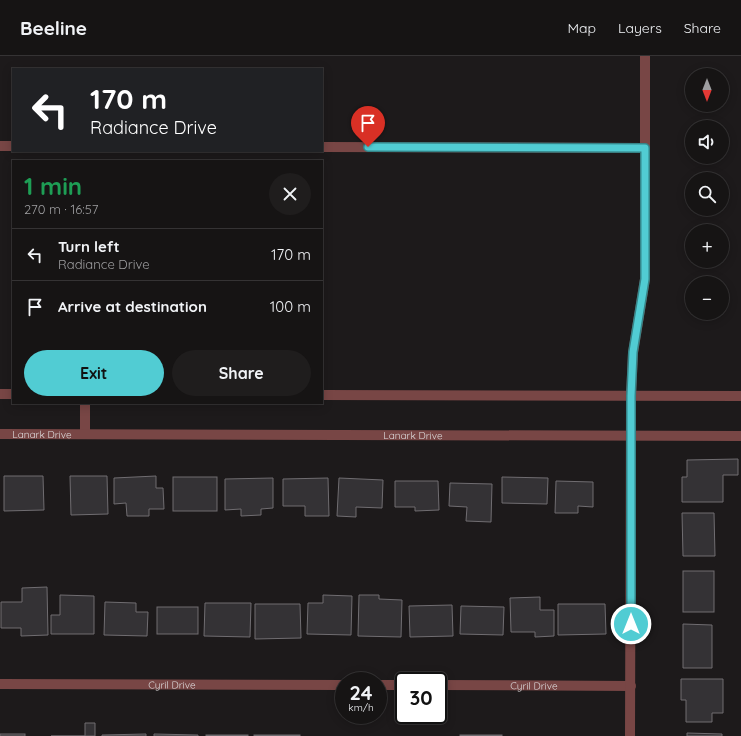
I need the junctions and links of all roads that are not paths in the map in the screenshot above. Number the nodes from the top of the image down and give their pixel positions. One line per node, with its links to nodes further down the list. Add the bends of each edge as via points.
1 (645, 56): 5 (street)
2 (0, 146): 3 (street)
3 (12, 146)
4 (323, 147): 5 (street)
5 (645, 148): 9 (street, via 645,279 633,352)
6 (0, 394): 7 (street)
7 (12, 394)
8 (323, 394): 9 (street)
9 (631, 396): 10 (street); 14 (street)
10 (741, 396)
11 (85, 404): 13 (street, Lanark Drive)
12 (0, 434): 13 (street, Lanark Drive)
13 (85, 434): 14 (street, Lanark Drive)
14 (631, 436): 15 (street, Lanark Drive); 19 (street)
15 (741, 436)
16 (0, 684): 17 (street, Cyril Drive)
17 (335, 685)
18 (447, 685): 19 (street, Cyril Drive)
19 (631, 686): 20 (street)
20 (630, 736)

